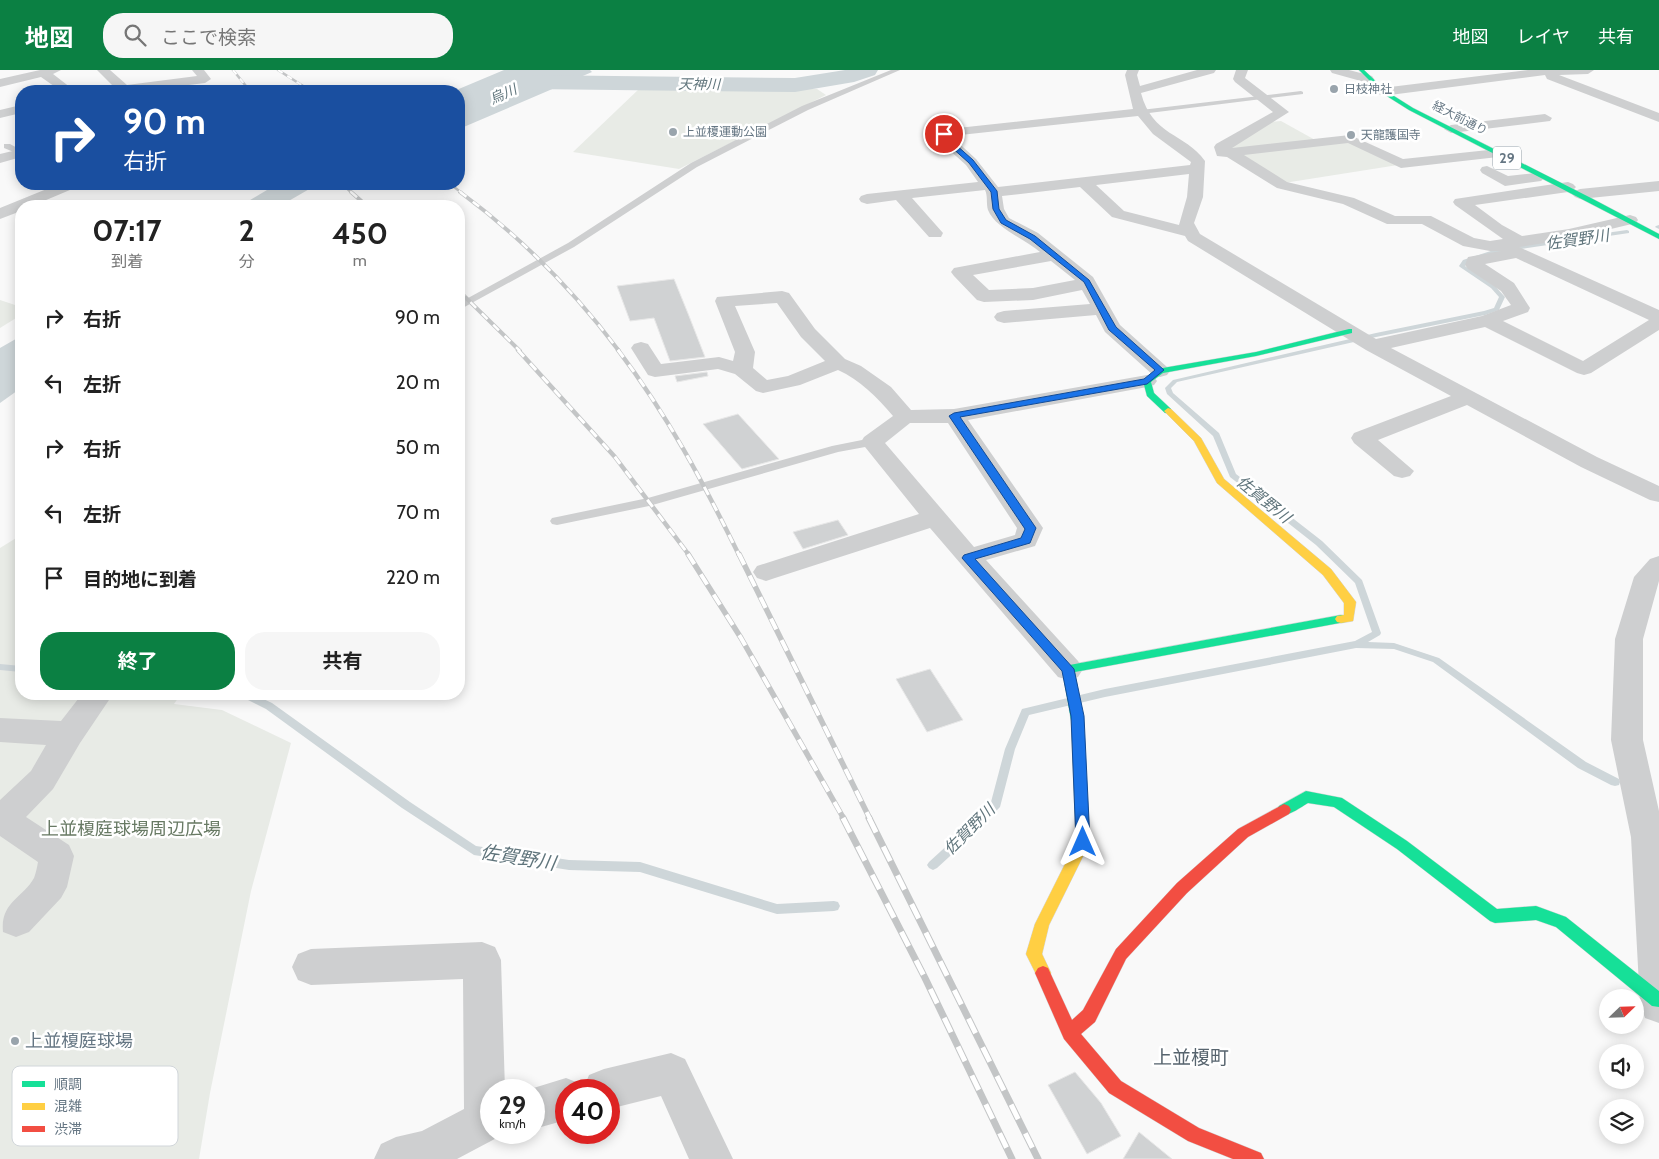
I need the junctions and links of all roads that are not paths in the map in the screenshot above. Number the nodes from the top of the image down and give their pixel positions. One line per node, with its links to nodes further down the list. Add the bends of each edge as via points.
1 (103, 70): 16 (street)
2 (198, 70): 17 (street, via 205,79)
3 (897, 70): 50 (lane, via 806,108 694,165 571,245)
4 (1133, 70): 18 (street)
5 (1161, 70): 13 (street)
6 (1210, 70): 13 (street)
7 (1242, 70): 21 (street, via 1239,79)
8 (1336, 70): 12 (street)
9 (1588, 70): 10 (street)
10 (1538, 71): 19 (street); 26 (street)
11 (50, 72): 14 (street); 15 (street)
12 (1364, 75): 19 (street, 経大前通り / 29)
13 (1182, 78): 18 (street)
14 (0, 83)
15 (63, 85)
16 (119, 85)
17 (175, 85)
18 (1135, 91): 23 (street)
19 (1382, 92): 27 (street, 経大前通り / 29)
20 (1302, 93): 21 (lane)
21 (1264, 97): 23 (lane); 28 (street, via 1282,112 1222,147)
22 (15, 110): 24 (street)
23 (1141, 112): 30 (street, via 1152,126); 35 (street, via 944,134 942,136 971,162)
24 (0, 114)
25 (1545, 118): 27 (street)
26 (1659, 118)
27 (1451, 129): 29 (street, 経大前通り / 29)
28 (1228, 152): 29 (street, via 1350,139 1401,164); 30 (street); 47 (street, via 1282,184 1348,201 1393,221 1425,219 1469,242)
29 (1498, 153): 32 (street, 経大前通り / 29)
30 (1196, 163): 33 (street); 45 (street, via 1195,197 1186,224)
31 (1487, 170): 32 (street, via 1506,181)
32 (1547, 177): 37 (street, 経大前通り / 29)
33 (1084, 182): 35 (street); 45 (street, via 1118,214)
34 (1659, 186): 37 (street)
35 (991, 188): 38 (street); 48 (street, via 1003,221 1032,237)
36 (58, 190): 40 (street)
37 (1574, 190): 43 (street, 経大前通り / 29); 47 (street, via 1461,202 1496,228)
38 (900, 195): 39 (street); 44 (street)
39 (867, 199)
40 (34, 200)
41 (15, 208): 42 (street)
42 (0, 214)
43 (1630, 220): 46 (street, 経大前通り / 29); 47 (street)
44 (935, 233)
45 (1192, 233): 56 (street)
46 (1659, 237)
47 (1511, 247): 53 (street); 54 (street, via 1474,261 1474,265 1515,293 1521,308)
48 (1054, 255): 49 (street); 49 (street, via 960,272 984,296 1033,294)
49 (1088, 283): 51 (street)
50 (465, 304)
51 (1102, 309): 52 (street); 60 (street, via 1112,328)
52 (1004, 317)
53 (1659, 317)
54 (1487, 321): 55 (street, via 1584,369); 56 (street)
55 (1659, 322)
56 (1361, 338): 60 (street, via 1256,354); 61 (street)
57 (641, 348): 59 (street, via 656,371 719,363)
58 (838, 363): 59 (street, via 763,387); 59 (street, via 808,334 782,297 724,301 746,352); 63 (street, via 884,390)
59 (742, 370)
60 (1153, 376): 62 (street); 72 (street, via 1150,394 1198,440 1220,481 1327,572 1350,602 1350,618)
61 (1469, 397): 65 (street, via 1362,438); 66 (street, via 1589,462)
62 (954, 416): 63 (street); 69 (street, via 1030,528 1026,540)
63 (906, 417): 64 (street)
64 (872, 442): 67 (street); 68 (lane, via 836,449 649,502)
65 (1402, 471)
66 (1659, 494)
67 (934, 518): 69 (street); 71 (street)
68 (557, 521)
69 (968, 558): 72 (street)
70 (1659, 565): 79 (street, via 1647,577 1629,639 1628,740 1648,837)
71 (766, 572)
72 (1069, 673): 80 (street, via 1077,716 1083,842 1042,924 1034,954)
73 (94, 700): 75 (street)
74 (0, 730): 75 (street)
75 (69, 734): 76 (street, via 42,780)
76 (1, 820): 77 (street, via 57,856 49,887)
77 (16, 920)
78 (311, 967): 81 (street, via 482,960)
79 (1659, 1002): 80 (street, via 1561,922 1536,914 1495,916 1402,845 1337,802 1306,797 1243,833 1182,888 1121,954 1089,1016)
80 (1070, 1033): 86 (street, via 1115,1087 1194,1135)
81 (486, 1079)
82 (620, 1086): 85 (street, via 671,1073)
83 (480, 1123): 84 (street)
84 (418, 1156)
85 (711, 1159)
86 (1256, 1159)

